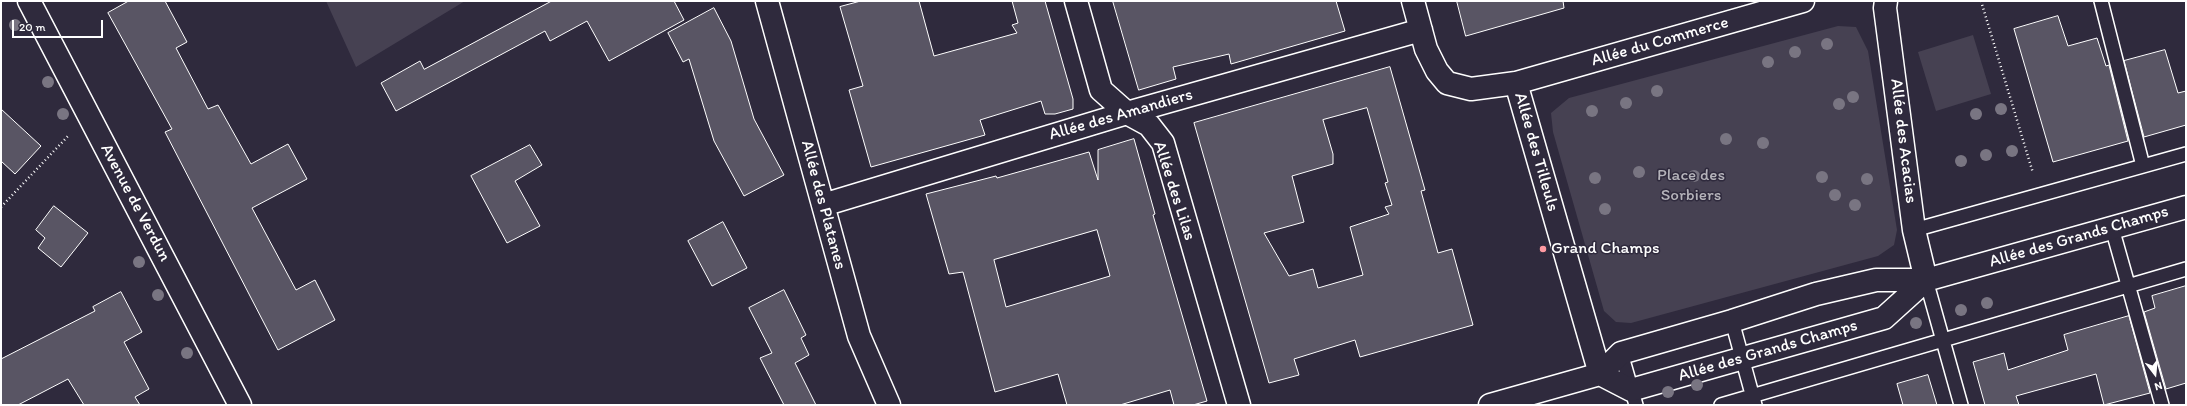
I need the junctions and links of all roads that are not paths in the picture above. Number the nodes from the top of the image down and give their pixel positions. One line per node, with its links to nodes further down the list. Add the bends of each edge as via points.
1 (29, 1): 28 (street, Avenue de Verdun)
2 (767, 1): 13 (street, Allée des Platanes)
3 (1076, 1): 10 (street, Allée des Lilas, via 1101,90)
4 (1413, 1): 8 (street, Allée des Tilleuls)
5 (1804, 1): 9 (street, Allée du Commerce)
6 (1886, 1): 16 (street, Allée des Acacias)
7 (2101, 1): 12 (lane)
8 (1421, 30): 9 (street, Allée des Tilleuls, via 1430,56 1447,83 1471,88); 10 (street, Allée des Amandiers)
9 (1516, 83): 24 (street, Allée des Tilleuls)
10 (1127, 113): 13 (street, Allée des Amandiers); 30 (street, Allée des Lilas, via 1149,125 1163,143)
11 (2186, 154): 12 (lane)
12 (2143, 166): 16 (lane)
13 (823, 204): 29 (street, Allée des Platanes, via 859,336)
14 (2186, 207): 15 (street, Allée des Grands Champs)
15 (2112, 228): 18 (street, Allée des Grands Champs); 19 (lane)
16 (1914, 230): 18 (street, Allée des Acacias)
17 (2186, 269): 19 (lane)
18 (1926, 280): 20 (street, Allée des Grands Champs, via 1876,280 1816,294); 21 (lane); 23 (street, Allée des Grands Champs, via 1884,318)
19 (2130, 286): 21 (lane); 34 (lane)
20 (1732, 321): 22 (street, Allée des Grands Champs); 23 (lane)
21 (1944, 341): 27 (lane); 33 (lane)
22 (1621, 353): 24 (street, Allée des Grands Champs); 25 (lane)
23 (1742, 358): 25 (street, Allée des Grands Champs); 27 (lane)
24 (1600, 374): 25 (street); 26 (street, Allée des Grands Champs)
25 (1634, 397)
26 (1536, 399): 31 (street, Allée des Grands Champs)
27 (1754, 401): 32 (lane)
28 (240, 405)
29 (889, 405)
30 (1239, 405)
31 (1490, 405)
32 (1721, 405)
33 (1961, 405)
34 (2162, 405)

